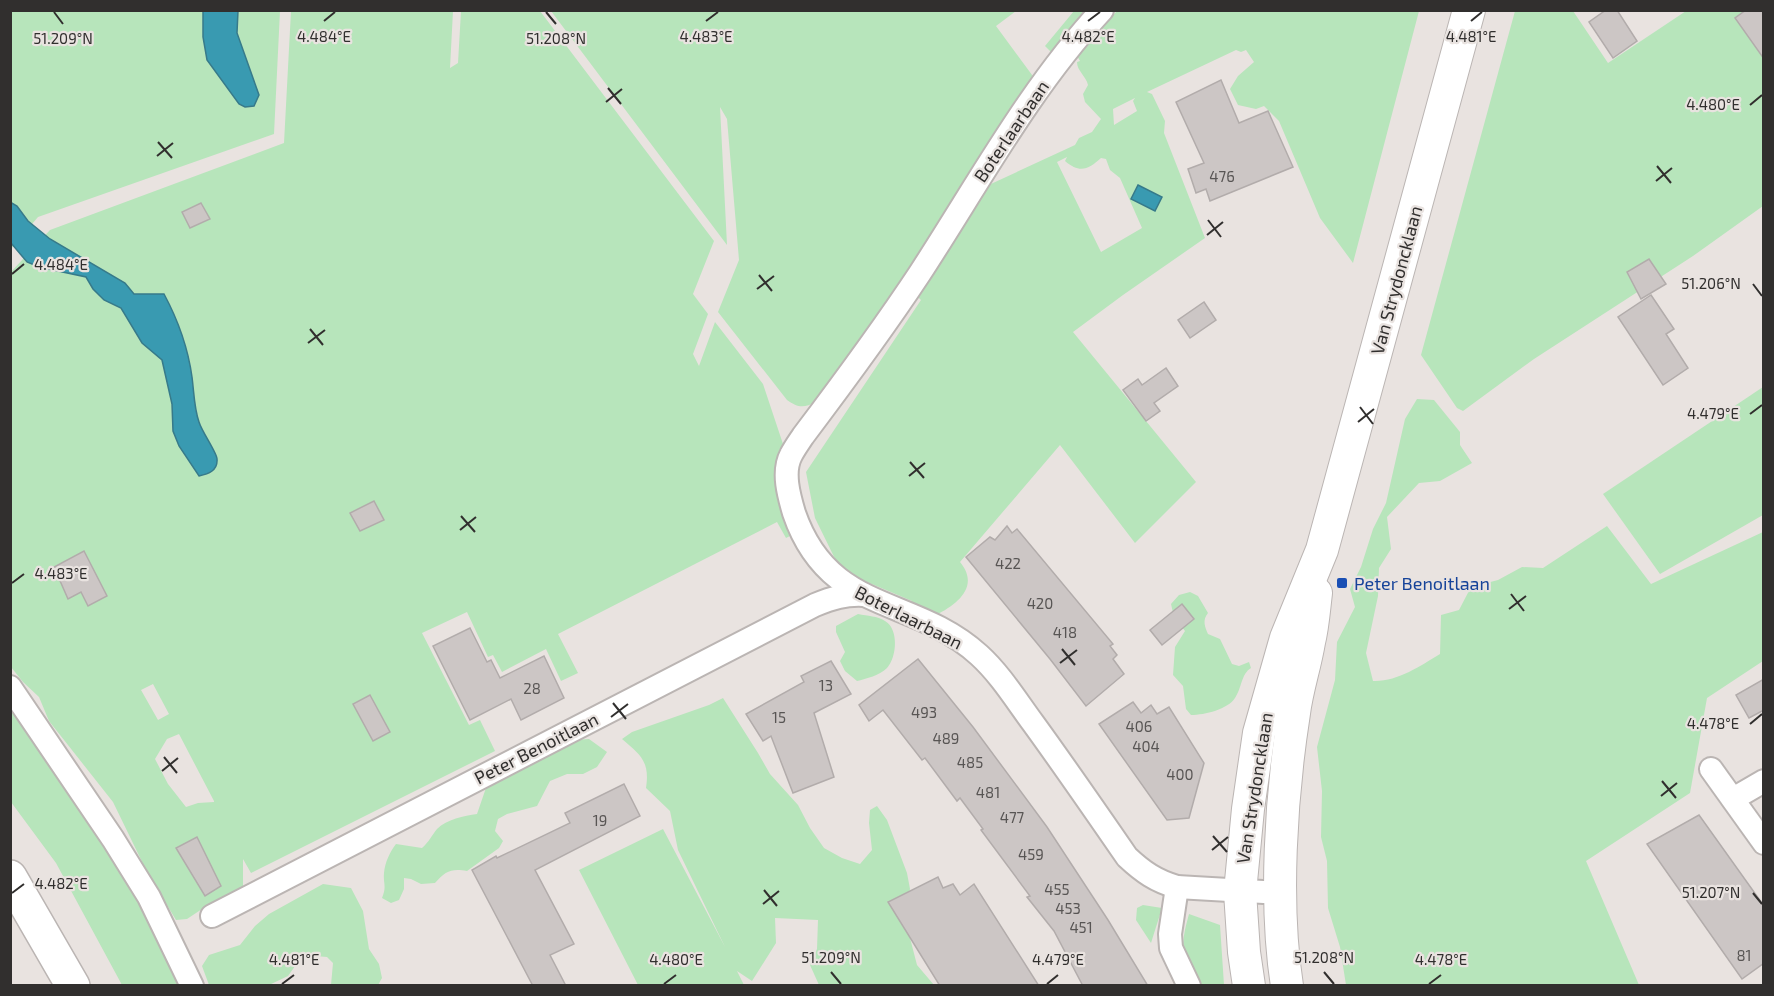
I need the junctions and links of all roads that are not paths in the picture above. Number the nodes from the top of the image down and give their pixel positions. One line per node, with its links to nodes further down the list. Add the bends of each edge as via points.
1 (1102, 10): 4 (street, Boterlaarbaan, via 1042,83 920,273 789,457 787,482 805,538 827,569)
2 (1469, 10): 3 (main road, Van Strydoncklaan)
3 (1322, 550): 12 (main road, Van Strydoncklaan, via 1286,638 1259,733); 13 (main road, Van Strydoncklaan, via 1284,795)
4 (864, 596): 11 (street, Boterlaarbaan, via 935,626 980,656 1013,696 1127,857 1143,872); 14 (street, Peter Benoitlaan, via 835,597 784,621)
5 (10, 687): 16 (street, via 149,897)
6 (1711, 769): 8 (street)
7 (1764, 781): 8 (street)
8 (1733, 799): 9 (street)
9 (1764, 843)
10 (10, 877): 15 (highway)
11 (1177, 887): 12 (street, Boterlaarbaan); 17 (street, via 1171,948)
12 (1240, 892): 13 (street, Boterlaarbaan); 18 (main road)
13 (1281, 893): 19 (main road)
14 (212, 916)
15 (73, 986)
16 (192, 986)
17 (1189, 986)
18 (1249, 986)
19 (1287, 986)

